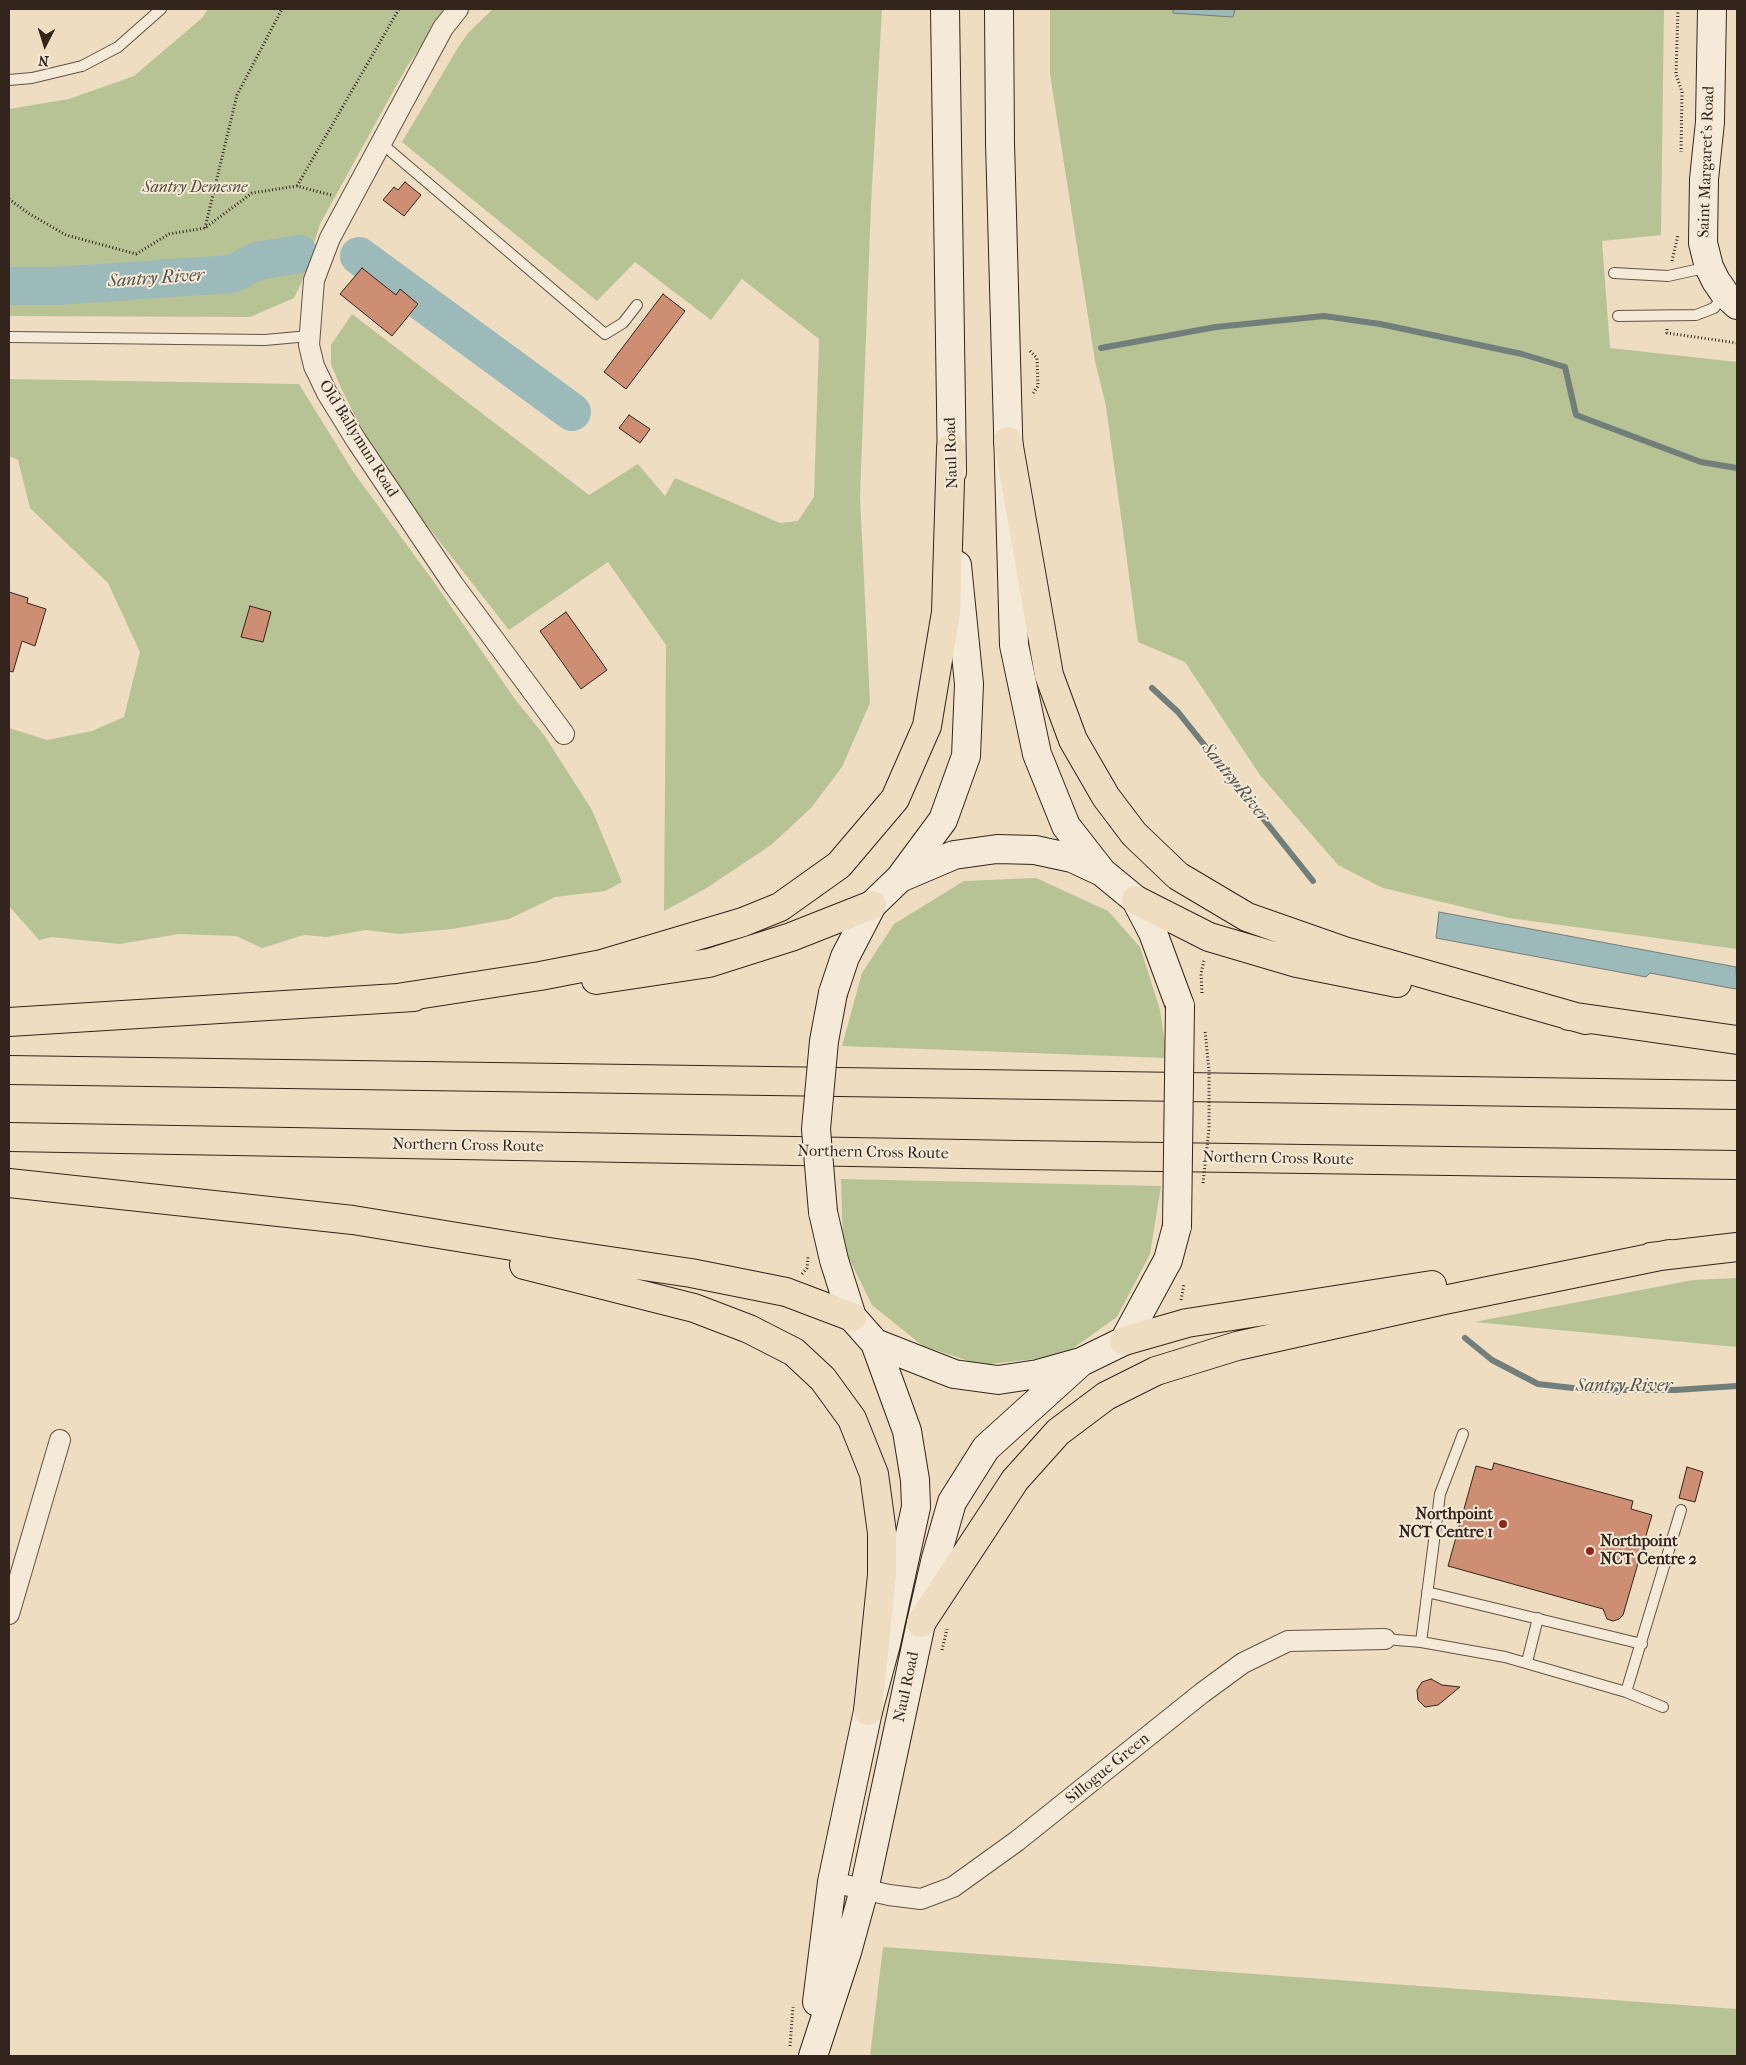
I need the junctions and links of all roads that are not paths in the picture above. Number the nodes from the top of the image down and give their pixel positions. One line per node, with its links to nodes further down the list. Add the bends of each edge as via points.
1 (162, 9): 6 (lane, via 118,46 82,66)
2 (458, 9): 7 (street, Old Ballymun Road, via 443,28)
3 (945, 9): 16 (main road, Naul Road)
4 (999, 9): 15 (main road)
5 (1712, 9): 8 (main road, Saint Margaret's Road, via 1703,243)
6 (9, 80)
7 (381, 143): 11 (lane, via 604,334 623,322); 13 (street, Old Ballymun Road, via 317,268)
8 (1709, 267): 9 (lane, via 1668,276); 10 (main road, Saint Margaret's Road)
9 (1614, 273)
10 (1731, 299): 12 (lane, via 1696,315)
11 (637, 305)
12 (1618, 316)
13 (309, 336): 14 (lane, via 265,340); 17 (street, Old Ballymun Road, via 314,366 356,440 453,584)
14 (9, 337)
15 (1008, 441): 18 (main road, via 1014,645 1024,702 1037,754 1066,826); 23 (highway, via 1049,675 1073,740 1106,797 1134,834 1178,876 1247,917 1344,951)
16 (951, 448): 19 (main road, Naul Road, via 957,577 969,684 966,756 942,820); 22 (highway, via 946,612 927,726 895,799 839,865 780,907 743,922 602,964)
17 (564, 734)
18 (1102, 872): 19 (main road, via 1072,858 1035,850 997,848 954,854); 20 (main road)
19 (900, 878): 21 (main road)
20 (1136, 900): 23 (highway, via 1209,937 1297,963); 35 (main road, bridge, via 1192,1002 1177,1226 1168,1260)
21 (872, 905): 22 (highway, via 791,937 709,963 542,989); 34 (main road, bridge, via 845,957 833,993 824,1041 816,1130 823,1212)
22 (397, 998): 24 (highway)
23 (1586, 1020): 25 (highway)
24 (9, 1022)
25 (1737, 1040)
26 (9, 1070): 27 (highway)
27 (1737, 1095)
28 (9, 1137): 29 (highway, Northern Cross Route)
29 (1737, 1165)
30 (9, 1183): 31 (highway)
31 (353, 1220): 34 (highway, via 691,1273 786,1292); 51 (highway, via 694,1308 749,1329 794,1352 822,1379 852,1419 874,1474 882,1533 882,1575)
32 (1737, 1247): 33 (highway)
33 (1670, 1254): 35 (highway, via 1441,1284 1187,1323); 44 (highway, via 1237,1346 1156,1371 1106,1396 1058,1432 1016,1480)
34 (852, 1317): 36 (main road)
35 (1124, 1340): 37 (main road)
36 (875, 1343): 37 (main road, via 954,1374 998,1380 1038,1374); 51 (main road, Naul Road, via 907,1431 916,1507)
37 (1080, 1362): 44 (main road, Naul Road, via 986,1448 952,1502)
38 (1463, 1434): 41 (lane, via 1440,1494)
39 (60, 1440): 42 (street)
40 (1682, 1510): 47 (lane)
41 (1427, 1592): 43 (lane); 46 (lane)
42 (9, 1614)
43 (1538, 1618): 47 (lane); 48 (lane)
44 (921, 1623): 53 (main road, Naul Road)
45 (1385, 1638): 46 (lane); 53 (street, Sillogue Green, via 1288,1641 1251,1659 1202,1693 1017,1841 953,1887 921,1899)
46 (1421, 1642): 48 (lane)
47 (1642, 1644): 49 (lane)
48 (1527, 1662): 49 (lane)
49 (1626, 1692): 50 (lane)
50 (1663, 1707)
51 (868, 1711): 52 (main road, Naul Road)
52 (832, 1882): 53 (street, Sillogue Green); 54 (main road, Naul Road)
53 (864, 1890): 54 (main road, Naul Road, via 847,1952)
54 (804, 2053)

